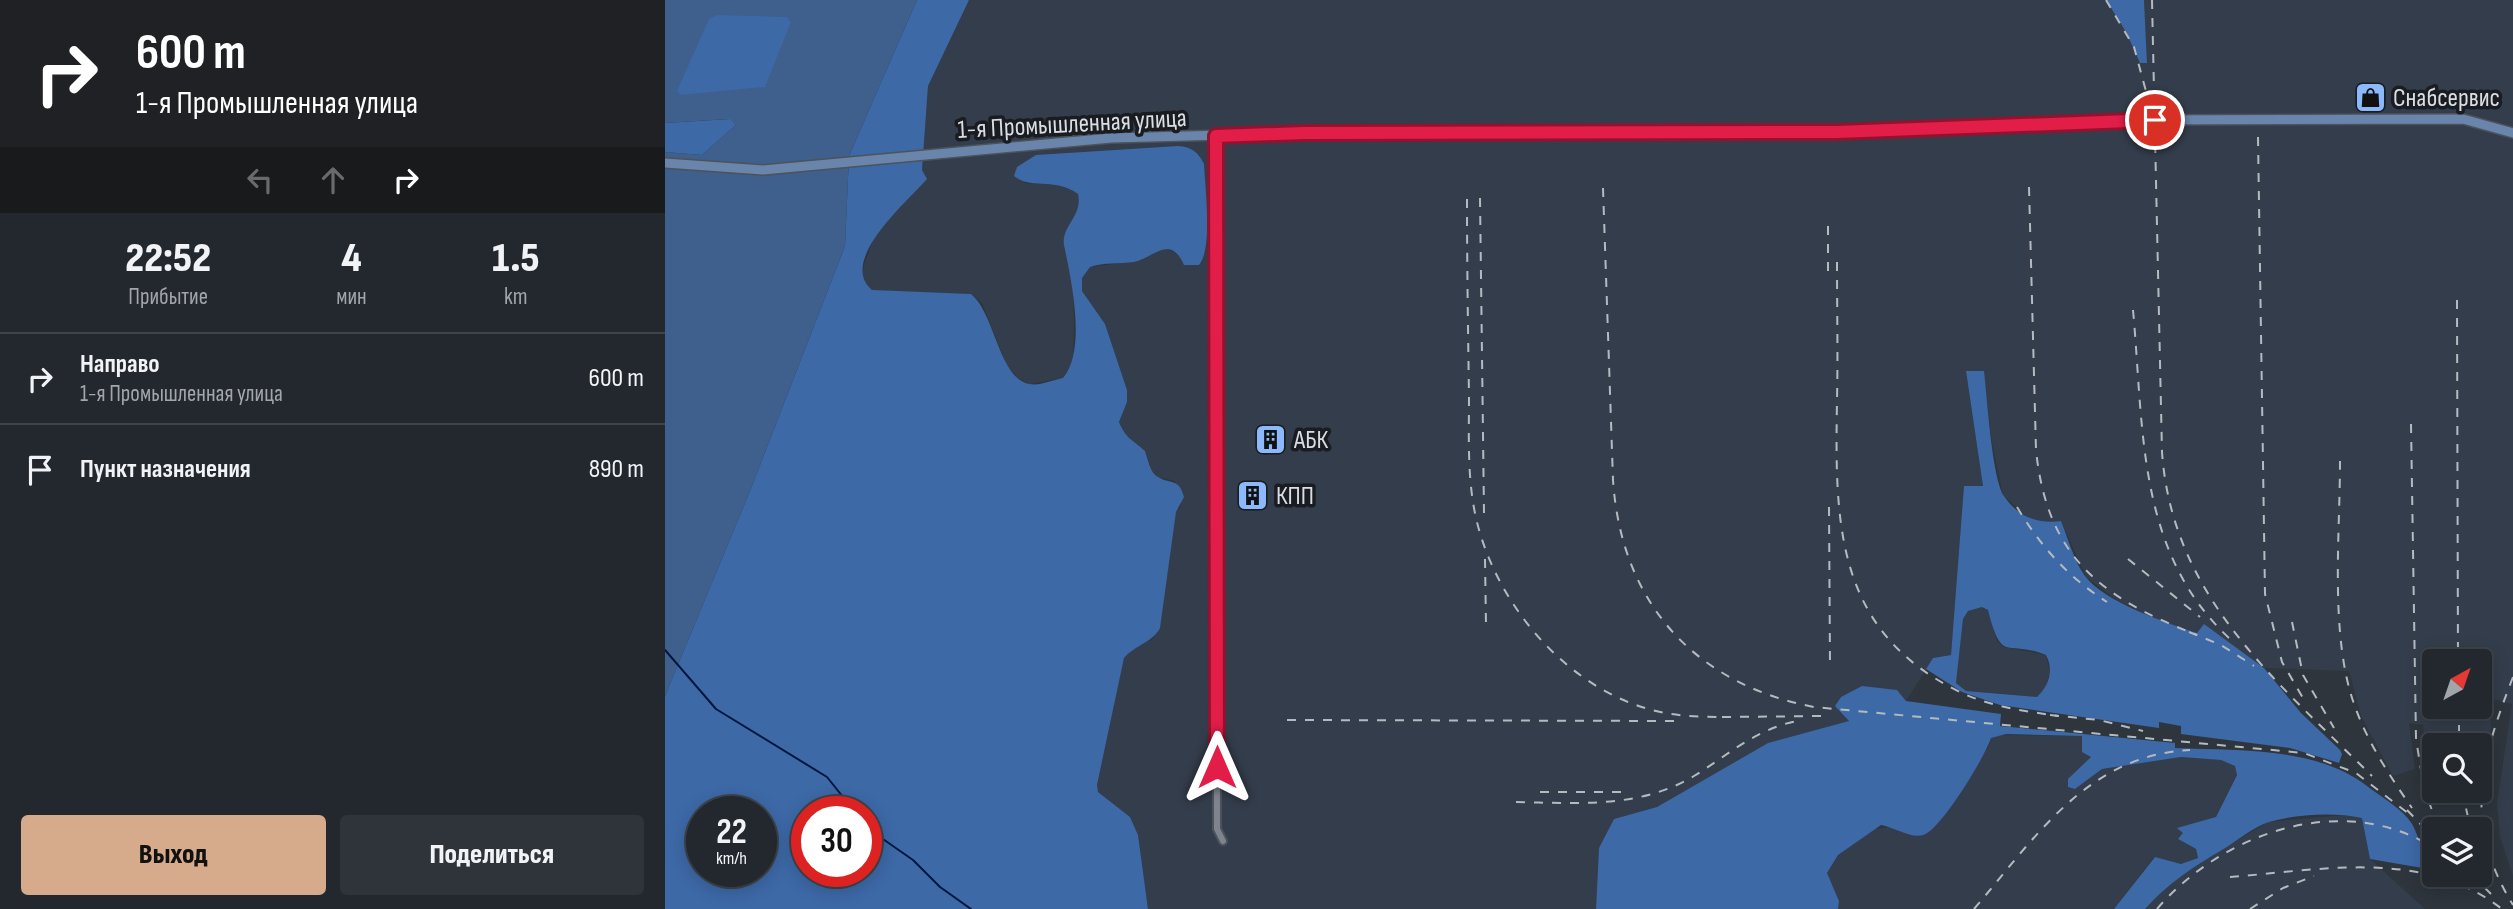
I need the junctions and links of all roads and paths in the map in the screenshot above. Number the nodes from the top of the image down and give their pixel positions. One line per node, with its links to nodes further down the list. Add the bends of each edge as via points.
1 (2513, 133): 2 (main road, 1-я Промышленная улица, via 2463,119 2127,120 1826,132)
2 (1216, 136): 3 (main road, 1-я Промышленная улица, via 1111,138 763,170); 4 (street, via 1217,829)
3 (665, 163)
4 (1223, 841)

